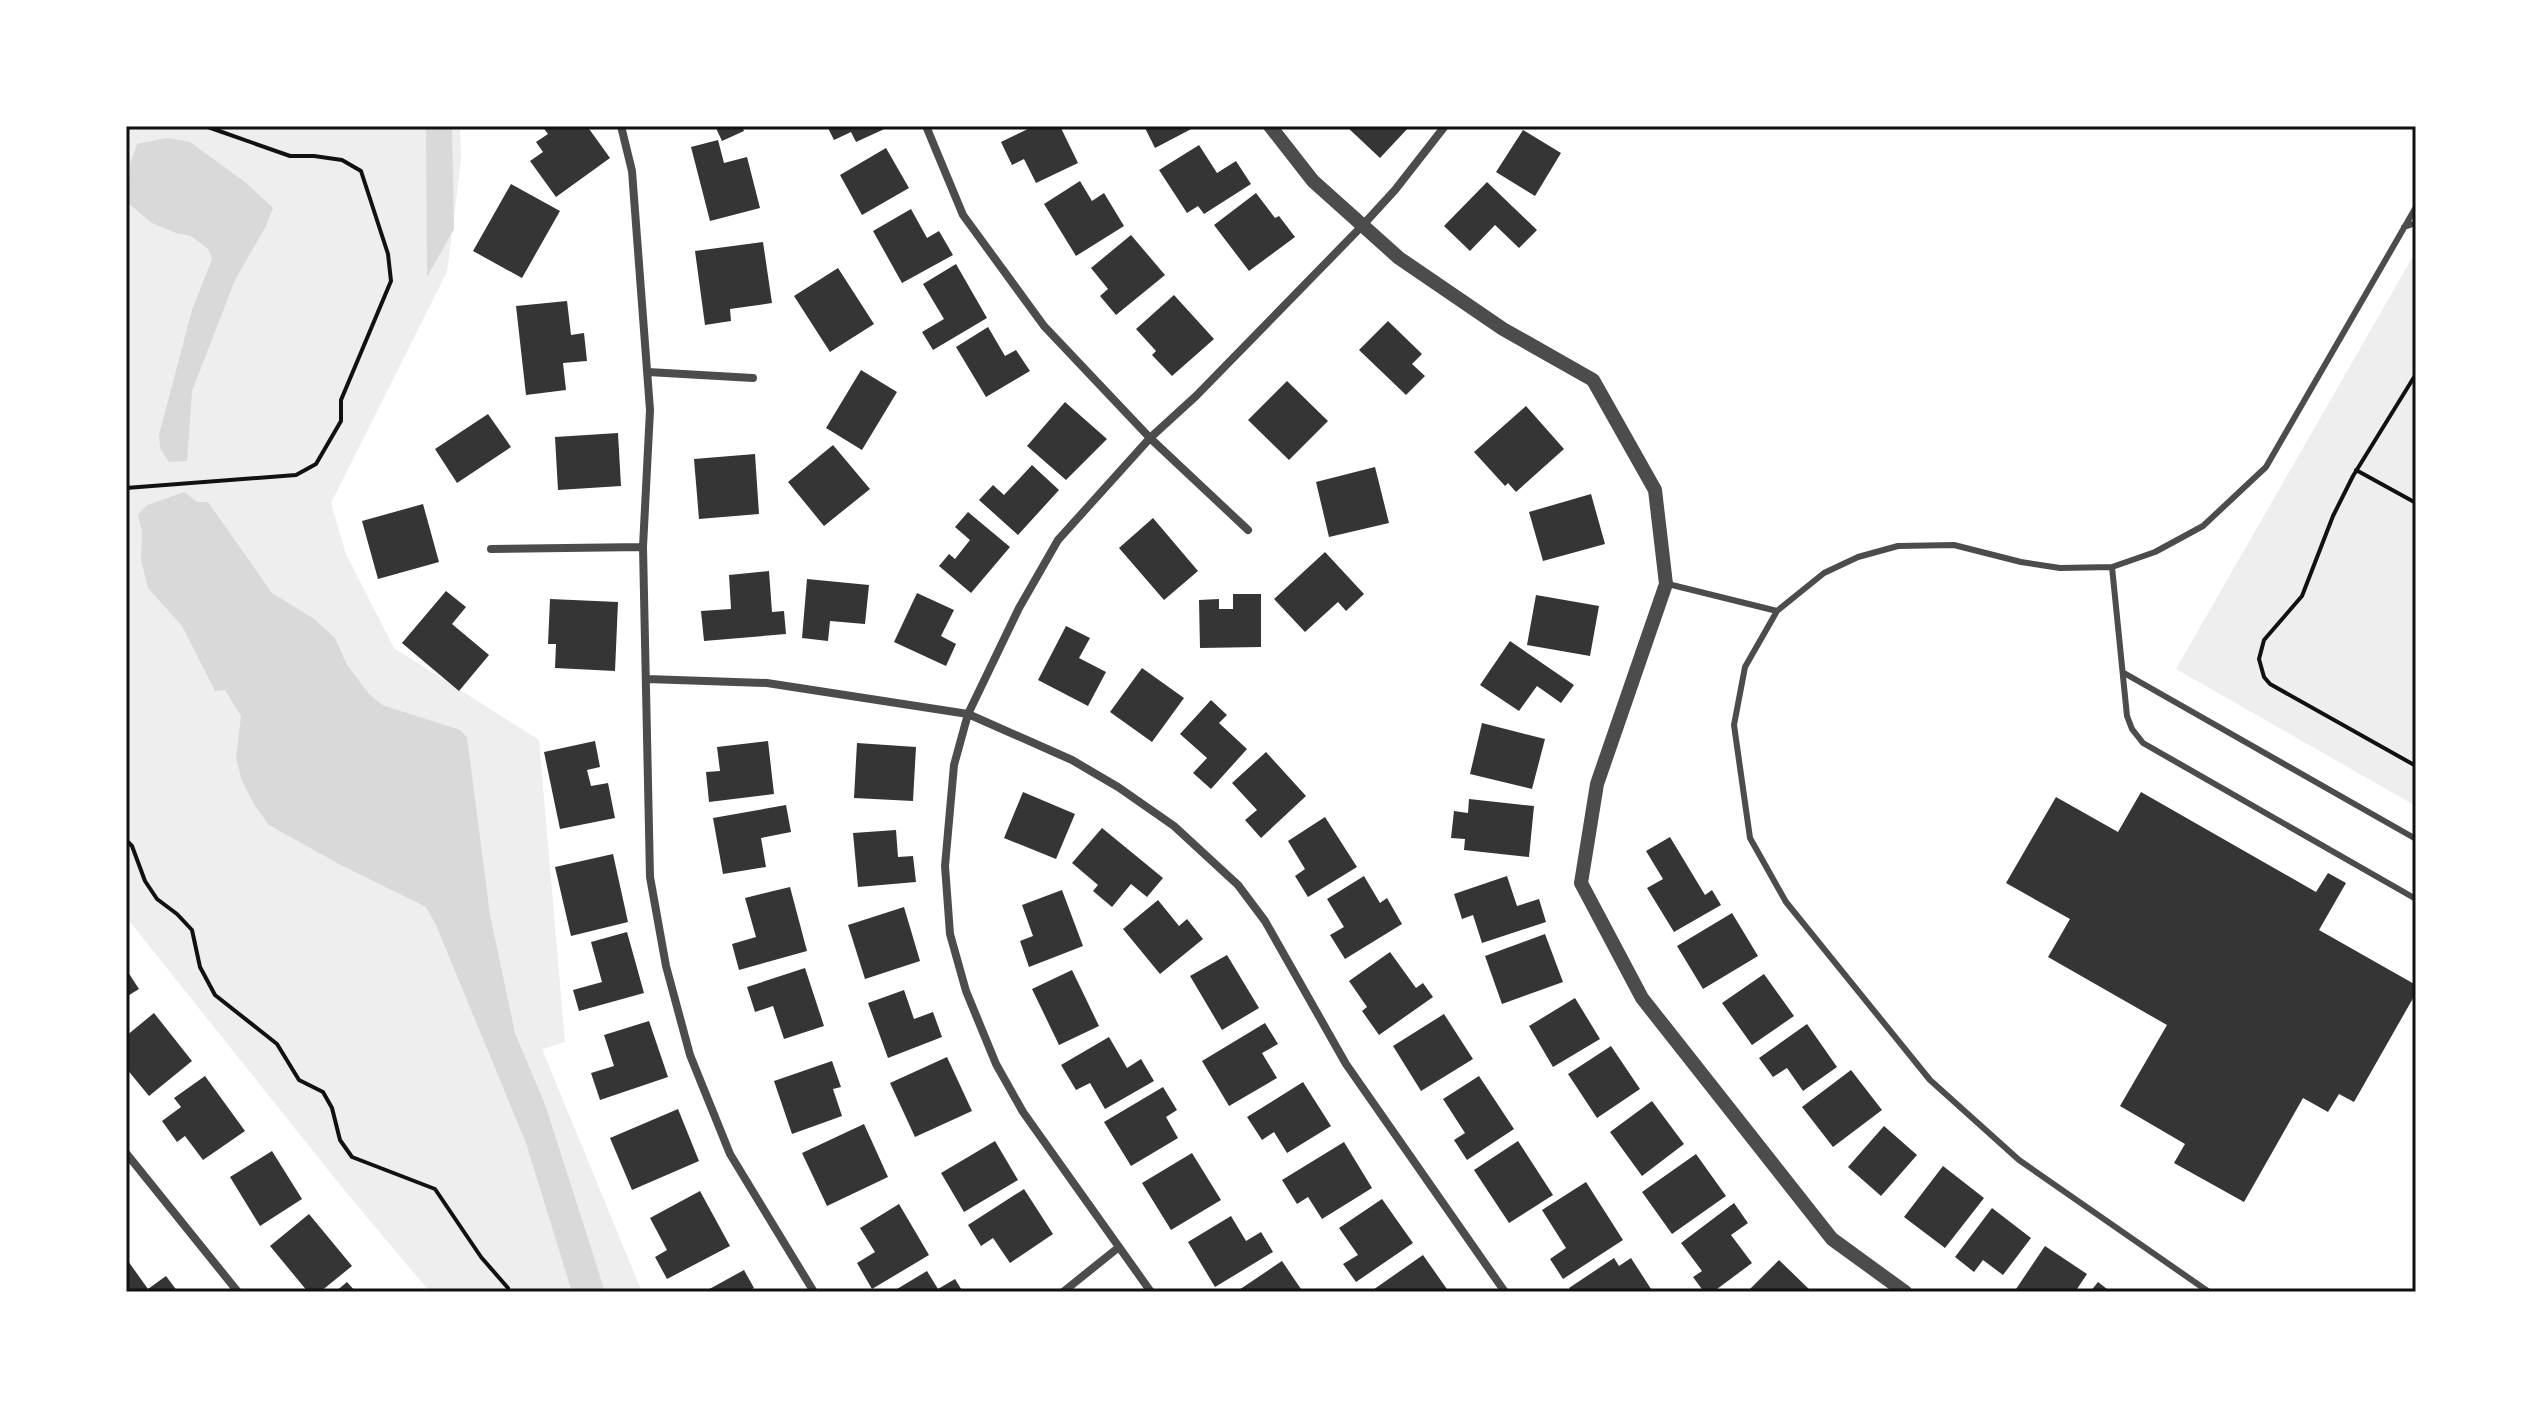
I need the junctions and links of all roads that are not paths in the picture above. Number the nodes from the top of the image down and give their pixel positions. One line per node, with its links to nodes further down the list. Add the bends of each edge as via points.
1 (621, 126): 9 (street, via 632,171)
2 (926, 126): 11 (street, via 963,215 1044,326)
3 (1270, 126): 7 (street, via 1313,181)
4 (1445, 126): 7 (street)
5 (2416, 207): 8 (lane)
6 (2416, 223): 8 (lane)
7 (1362, 226): 11 (street); 16 (street, via 1399,258 1503,329 1593,380 1655,490)
8 (2404, 227): 15 (lane, via 2266,467 2203,526)
9 (648, 372): 10 (street); 13 (street)
10 (753, 378)
11 (1150, 438): 12 (street); 20 (street, via 1058,540)
12 (1248, 530)
13 (643, 547): 14 (street); 19 (street)
14 (491, 549)
15 (2112, 567): 17 (lane, via 2060,568 1954,545 1898,546 1824,573); 18 (lane)
16 (1666, 584): 17 (lane); 30 (street, via 1597,784 1581,883 1642,998 1822,1227)
17 (1777, 611): 31 (lane, via 1745,667 1734,725 1750,838 1786,902 1930,1080 2019,1160)
18 (2124, 673): 21 (lane); 22 (lane, via 2127,716 2143,743)
19 (647, 679): 20 (street, via 767,683); 26 (street, via 650,877 690,1055 730,1154)
20 (968, 714): 24 (street, via 954,765 945,866 950,934 966,991 1023,1112); 29 (street, via 1072,760 1118,787 1174,826 1238,885 1265,921 1346,1064)
21 (2416, 839)
22 (2416, 899)
23 (126, 1153): 25 (street)
24 (1119, 1247): 27 (street); 28 (street)
25 (238, 1292)
26 (814, 1292)
27 (1063, 1292)
28 (1151, 1292)
29 (1505, 1292)
30 (1905, 1292)
31 (2209, 1292)

